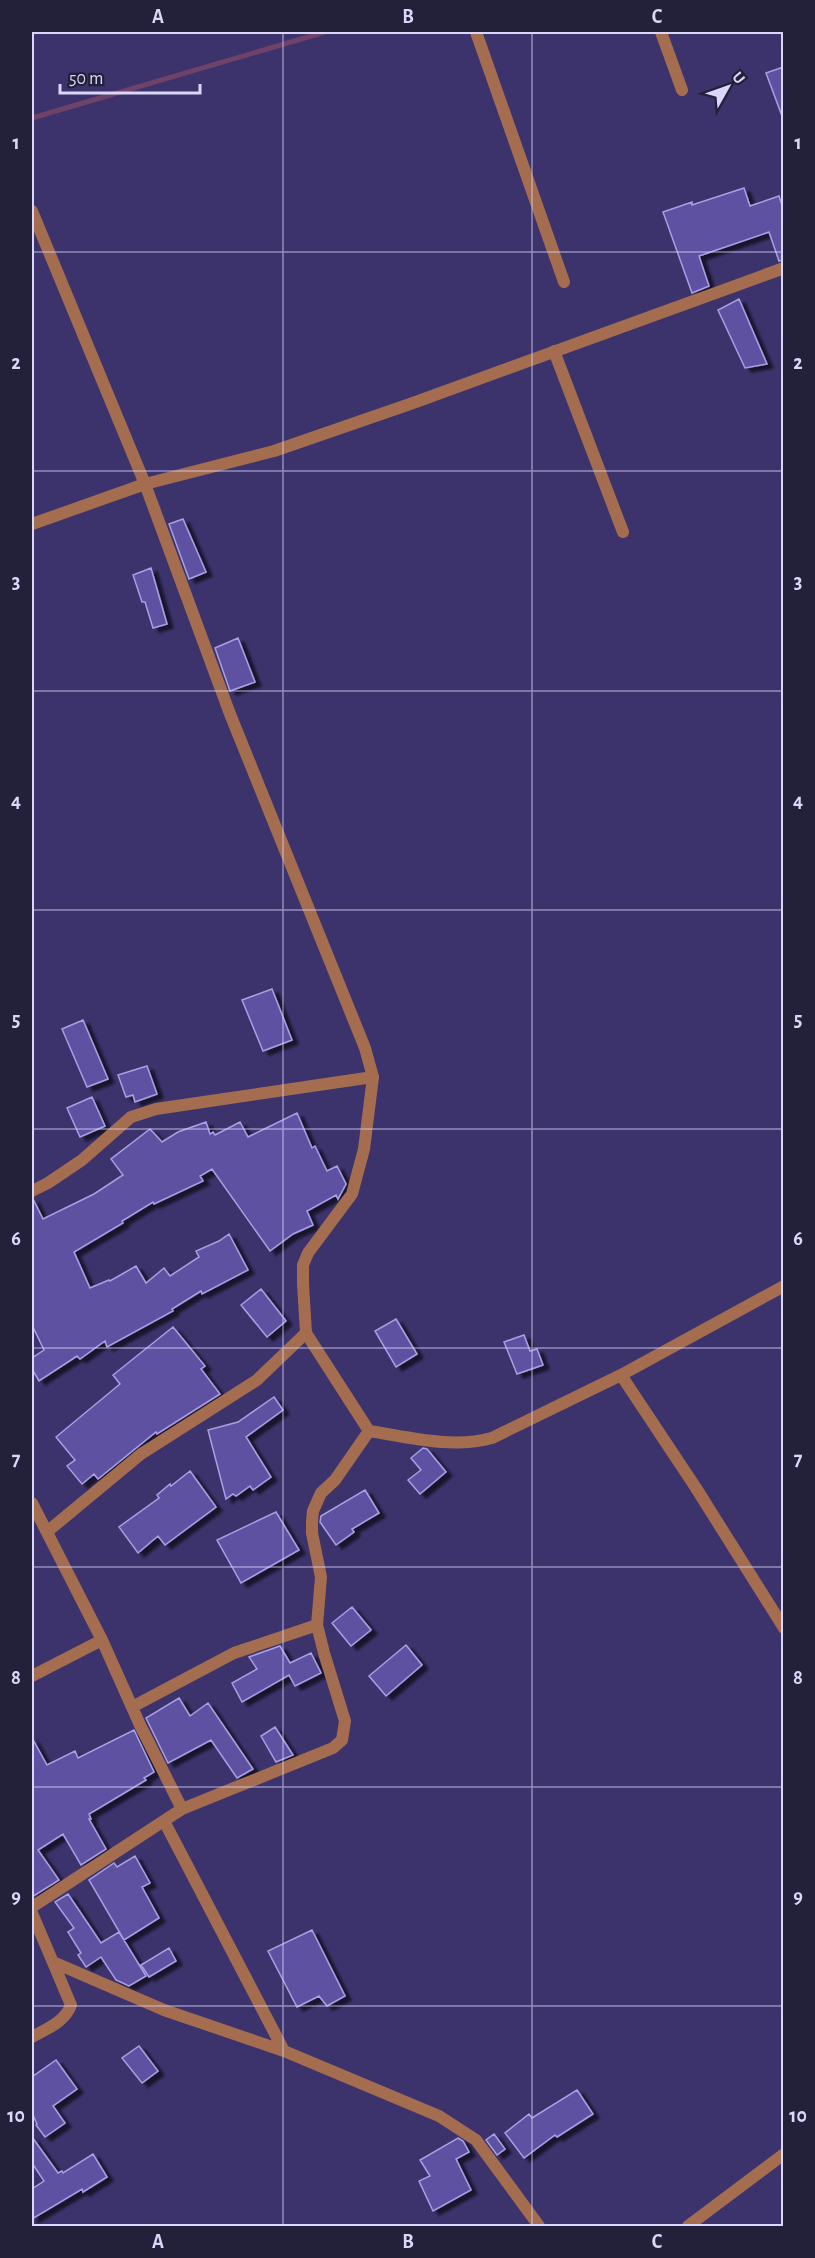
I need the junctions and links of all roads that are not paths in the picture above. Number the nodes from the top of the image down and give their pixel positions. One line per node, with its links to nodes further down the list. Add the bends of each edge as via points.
1 (476, 32): 6 (street)
2 (661, 32): 3 (street)
3 (682, 90)
4 (32, 211): 8 (street)
5 (783, 268): 7 (street)
6 (564, 282)
7 (554, 351): 8 (street, via 274,451); 10 (street)
8 (145, 484): 9 (street); 11 (street, via 230,714 365,1048)
9 (32, 524)
10 (623, 532)
11 (373, 1077): 12 (street, via 156,1109 131,1117 82,1160); 14 (street, via 364,1149 352,1194 303,1265)
12 (32, 1191)
13 (783, 1286): 15 (street)
14 (306, 1333): 16 (street); 18 (street, via 257,1380 141,1454)
15 (621, 1375): 16 (street, via 480,1441 446,1443); 20 (street)
16 (369, 1431): 19 (street, via 335,1480 321,1493 313,1511 312,1533 321,1577)
17 (32, 1503): 18 (street)
18 (48, 1531): 21 (street)
19 (317, 1625): 23 (street, via 234,1653); 24 (street, via 345,1721 342,1740 333,1748)
20 (783, 1628)
21 (102, 1640): 22 (street); 23 (street)
22 (32, 1676)
23 (132, 1707): 24 (street)
24 (182, 1809): 25 (street)
25 (164, 1821): 26 (street); 30 (street)
26 (32, 1907)
27 (33, 1919): 28 (street)
28 (53, 1962): 29 (street, via 71,2006 57,2023); 30 (street, via 164,2010)
29 (32, 2037)
30 (284, 2051): 32 (street, via 440,2116 461,2129 476,2140)
31 (783, 2154): 33 (street)
32 (539, 2226)
33 (688, 2226)

